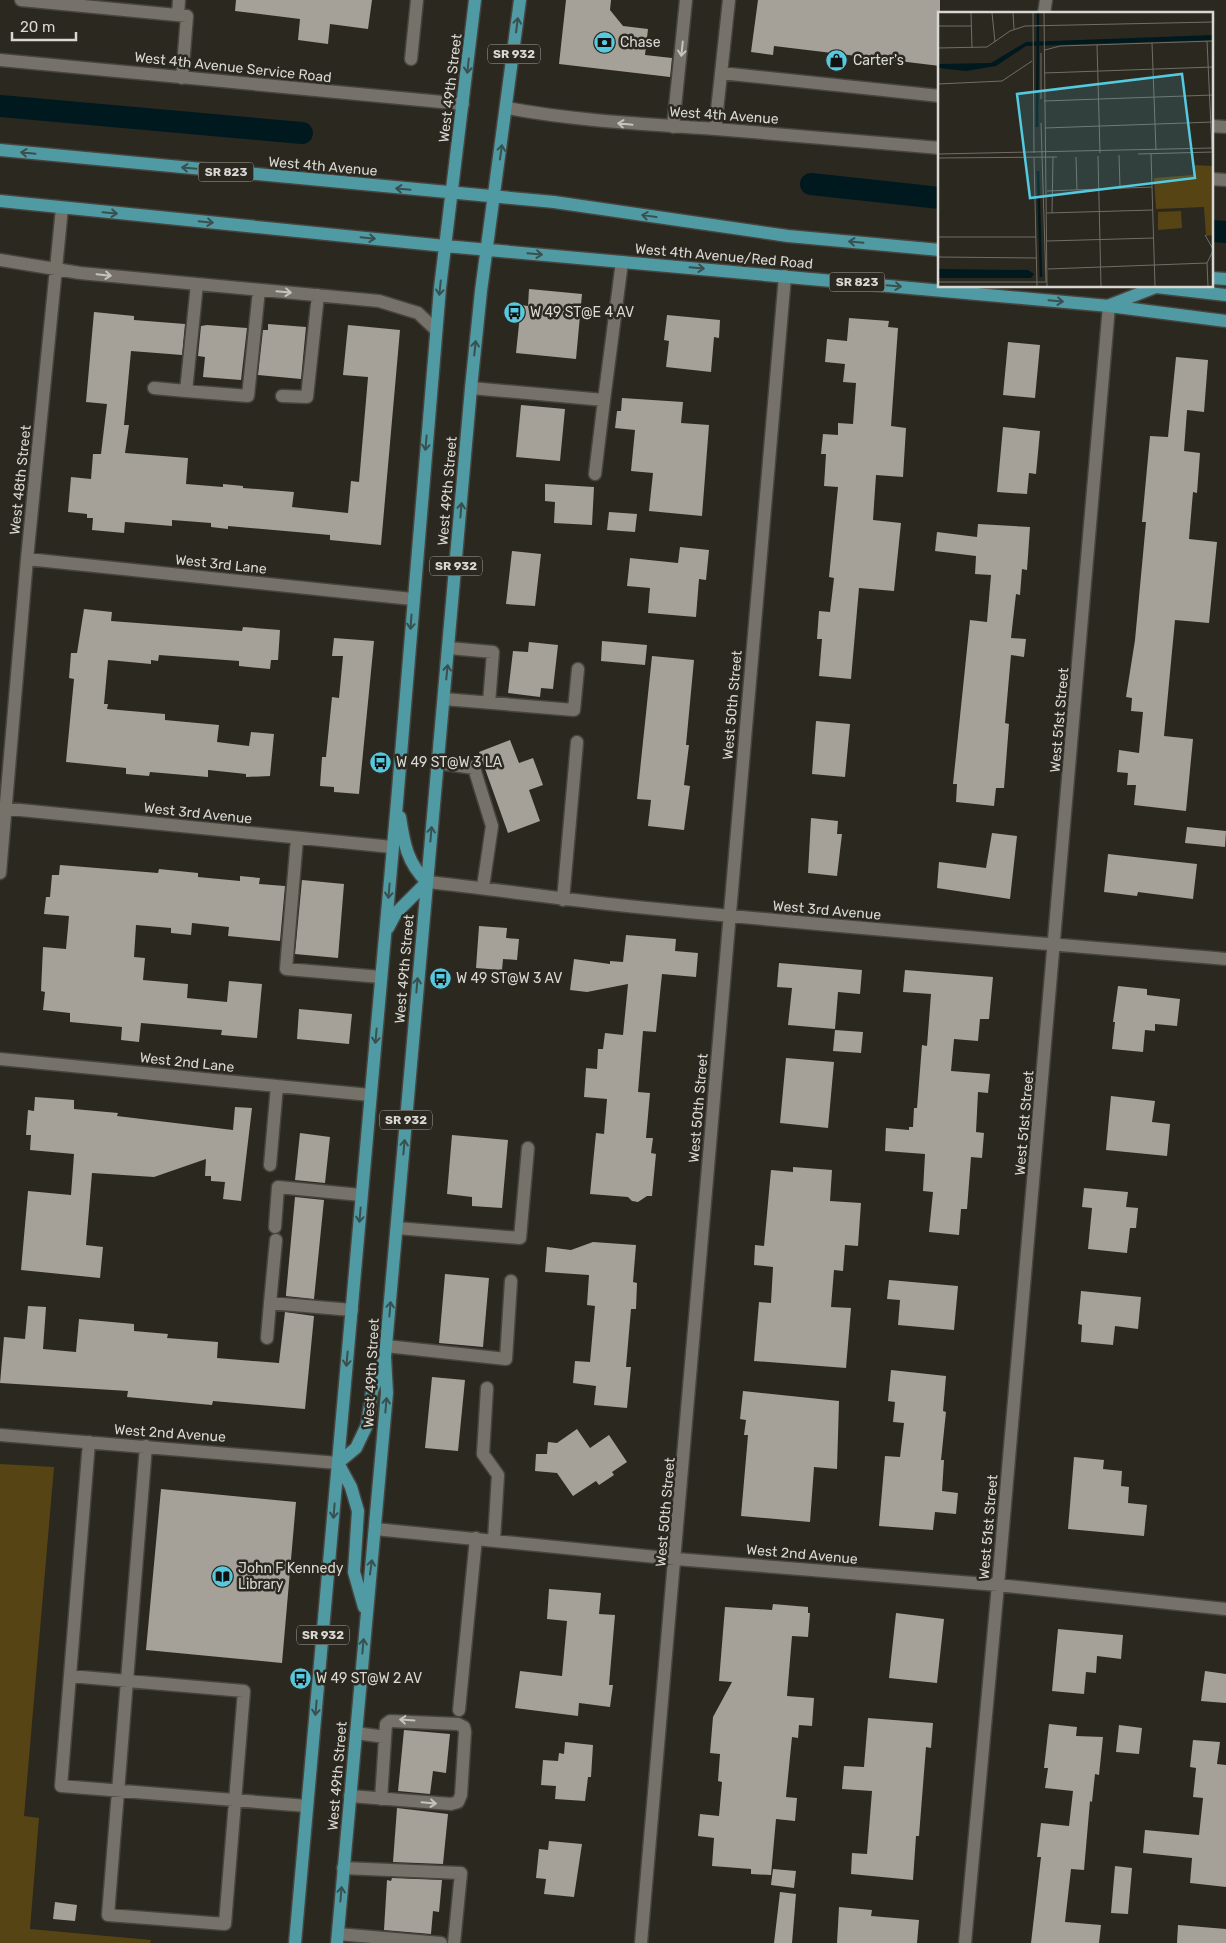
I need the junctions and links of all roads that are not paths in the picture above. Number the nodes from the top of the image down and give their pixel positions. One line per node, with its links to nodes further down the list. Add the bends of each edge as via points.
1 (21, 0): 8 (street)
2 (180, 0): 8 (street)
3 (417, 0): 9 (street)
4 (475, 0): 14 (main road, West 49th Street / SR 932, one-way to 14)
5 (520, 0): 15 (main road, West 49th Street / SR 932, one-way to 5)
6 (686, 0): 16 (street, one-way to 16)
7 (728, 0): 11 (street)
8 (178, 15): 12 (street, via 188,16)
9 (411, 59)
10 (0, 60): 12 (street, West 4th Avenue Service Road)
11 (721, 73): 13 (street); 17 (street)
12 (182, 78): 14 (street, West 4th Avenue Service Road)
13 (938, 96)
14 (464, 104): 20 (main road, West 49th Street / SR 932)
15 (507, 108): 16 (street, West 4th Avenue, one-way to 15, via 631,125); 21 (main road, West 49th Street / SR 932, one-way to 15)
16 (673, 126): 17 (street, West 4th Avenue)
17 (715, 129): 18 (street, West 4th Avenue)
18 (938, 148)
19 (0, 150): 20 (main road, West 4th Avenue / SR 823, one-way to 19)
20 (452, 193): 21 (main road, West 4th Avenue / SR 823); 24 (main road, West 49th Street / SR 932)
21 (495, 197): 25 (main road, West 49th Street / SR 932); 26 (main road, West 4th Avenue/Red Road / SR 823, one-way to 21, via 788,236 554,202)
22 (0, 201): 23 (main road, SR 823)
23 (62, 208): 24 (main road, SR 823, one-way to 24); 29 (street, West 48th Street)
24 (445, 246): 25 (main road, SR 823); 39 (main road, West 49th Street / SR 932, one-way to 39)
25 (487, 250): 28 (main road, West 4th Avenue/Red Road / SR 823, one-way to 28); 41 (main road, West 49th Street / SR 932, one-way to 25)
26 (938, 250)
27 (0, 260): 29 (street)
28 (622, 262): 30 (main road, West 4th Avenue/Red Road / SR 823, one-way to 30); 44 (street)
29 (56, 268): 31 (street, one-way to 31); 46 (street, West 48th Street)
30 (786, 276): 37 (main road, West 4th Avenue/Red Road / SR 823, one-way to 37); 62 (street, West 50th Street)
31 (196, 284): 34 (street); 42 (street)
32 (1154, 288): 37 (main road)
33 (1165, 288): 36 (main road)
34 (259, 290): 35 (street, one-way to 35); 42 (street, via 248,396)
35 (318, 295): 39 (street, via 391,303 418,313); 43 (street, via 308,397)
36 (1226, 295)
37 (1109, 306): 38 (main road, West 4th Avenue/Red Road / SR 823); 64 (street, West 51st Street)
38 (1226, 321)
39 (436, 330): 47 (main road, West 49th Street / SR 932, one-way to 47)
40 (154, 388): 42 (street)
41 (471, 388): 44 (street); 48 (main road, West 49th Street / SR 932, one-way to 41)
42 (186, 391)
43 (282, 396)
44 (604, 400): 45 (street)
45 (595, 474)
46 (27, 559): 47 (street, West 3rd Lane); 55 (street, West 48th Street)
47 (412, 599): 54 (main road, West 49th Street / SR 932, one-way to 54)
48 (449, 648): 50 (main road, West 49th Street / SR 932, one-way to 48); 51 (street, via 493,652)
49 (578, 669): 51 (street, via 574,710)
50 (444, 699): 51 (street); 53 (main road, West 49th Street / SR 932)
51 (488, 703)
52 (577, 742): 61 (street)
53 (438, 762): 59 (main road, West 49th Street / SR 932, one-way to 53); 60 (street, via 474,768 492,826)
54 (397, 802): 57 (main road, West 49th Street / SR 932); 59 (main road, via 407,852 414,870)
55 (2, 808): 56 (street, West 3rd Avenue); 58 (street, West 48th Street)
56 (297, 838): 57 (street, West 3rd Avenue); 66 (street, via 286,969)
57 (392, 847): 63 (main road, West 49th Street / SR 932, one-way to 63)
58 (0, 874)
59 (427, 882): 60 (street, West 3rd Avenue); 63 (main road, via 396,913); 74 (main road, West 49th Street / SR 932, one-way to 59)
60 (484, 888): 61 (street, West 3rd Avenue)
61 (563, 900): 62 (street, West 3rd Avenue)
62 (729, 916): 64 (street, West 3rd Avenue); 89 (street, West 50th Street)
63 (385, 935): 66 (main road, West 49th Street / SR 932)
64 (1055, 945): 65 (street, West 3rd Avenue); 90 (street, West 51st Street)
65 (1226, 959)
66 (381, 977): 69 (main road, West 49th Street / SR 932, one-way to 69)
67 (0, 1059): 68 (street, West 2nd Lane)
68 (277, 1086): 69 (street, West 2nd Lane); 71 (street)
69 (370, 1095): 72 (main road, West 49th Street / SR 932)
70 (528, 1148): 74 (street, via 520,1238)
71 (270, 1166)
72 (361, 1195): 73 (street, via 278,1187); 78 (main road, West 49th Street / SR 932, one-way to 78)
73 (275, 1227)
74 (397, 1228): 80 (main road, West 49th Street / SR 932, one-way to 74)
75 (276, 1240): 77 (street)
76 (511, 1281): 80 (street, via 506,1359)
77 (270, 1303): 78 (street); 79 (street)
78 (352, 1310): 85 (main road, West 49th Street / SR 932, one-way to 85)
79 (267, 1338)
80 (386, 1351): 85 (main road, via 372,1392 367,1425 356,1448); 86 (main road, West 49th Street / SR 932, one-way to 80, via 387,1393)
81 (486, 1388): 88 (street, via 483,1454 498,1475)
82 (0, 1435): 83 (street, West 2nd Avenue)
83 (89, 1442): 84 (street, West 2nd Avenue); 93 (street)
84 (146, 1446): 85 (street, West 2nd Avenue); 94 (street)
85 (338, 1463): 92 (main road, via 352,1486 358,1511 354,1572); 102 (main road, West 49th Street / SR 932, one-way to 102)
86 (375, 1529): 87 (street, West 2nd Avenue); 92 (main road, West 49th Street / SR 932, one-way to 86)
87 (476, 1538): 88 (street, West 2nd Avenue); 95 (street)
88 (494, 1540): 89 (street, West 2nd Avenue)
89 (676, 1559): 90 (street, West 2nd Avenue); 108 (street, West 50th Street)
90 (998, 1585): 91 (street, West 2nd Avenue); 109 (street, West 51st Street)
91 (1226, 1609)
92 (366, 1615): 96 (main road, West 49th Street / SR 932, one-way to 92)
93 (70, 1676): 94 (street); 98 (street, via 60,1786)
94 (127, 1681): 98 (street); 101 (street, via 244,1691)
95 (459, 1710)
96 (356, 1733): 97 (street); 99 (main road, West 49th Street / SR 932)
97 (385, 1736): 100 (street); 100 (street, one-way to 97, via 451,1804 458,1802 461,1795 464,1727 395,1720 386,1724)
98 (118, 1791): 101 (street); 101 (street, via 108,1915 164,1920 225,1924)
99 (350, 1796): 100 (street); 103 (main road, West 49th Street / SR 932)
100 (380, 1798)
101 (235, 1800): 102 (street)
102 (307, 1806): 105 (main road, West 49th Street / SR 932)
103 (343, 1868): 104 (main road, West 49th Street / SR 932, one-way to 103); 107 (street, via 461,1873)
104 (337, 1938): 106 (street)
105 (295, 1943)
106 (442, 1943)
107 (454, 1943)
108 (641, 1943)
109 (965, 1943)

